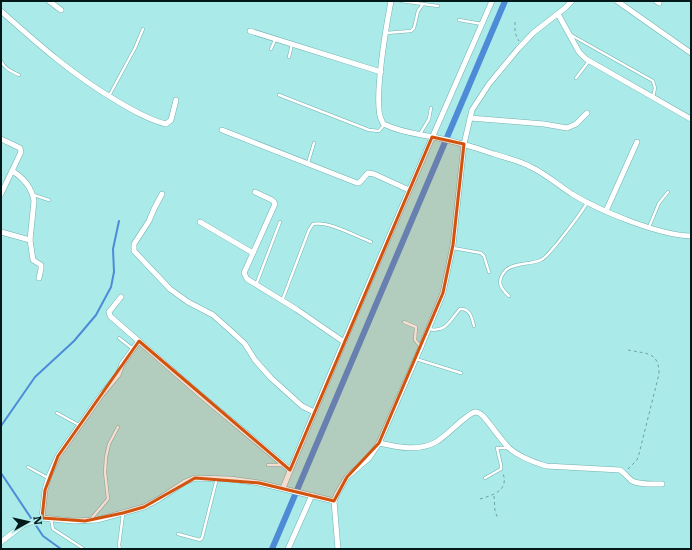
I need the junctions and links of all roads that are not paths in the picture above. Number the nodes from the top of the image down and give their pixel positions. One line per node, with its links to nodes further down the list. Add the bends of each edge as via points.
1 (49, 1): 9 (street)
2 (391, 1): 16 (street)
3 (401, 1): 7 (lane)
4 (492, 1): 13 (street)
5 (572, 1): 11 (street)
6 (617, 1): 21 (street)
7 (423, 4): 8 (lane); 16 (lane, via 411,31)
8 (438, 6)
9 (61, 10)
10 (1, 11): 29 (street, via 64,65)
11 (558, 14): 17 (street); 34 (street, via 522,46 489,84 477,101)
12 (459, 20): 13 (lane)
13 (482, 24): 39 (street)
14 (143, 29): 29 (lane)
15 (250, 31): 18 (street)
16 (386, 33): 25 (street)
17 (570, 35): 24 (street, via 579,52); 30 (lane, via 653,81 655,88)
18 (275, 39): 19 (street); 20 (lane)
19 (292, 44): 22 (lane); 25 (street)
20 (272, 49)
21 (691, 52)
22 (289, 57)
23 (1, 61): 26 (lane, via 9,70)
24 (589, 61): 27 (lane); 30 (street)
25 (381, 72): 36 (street, via 378,101 380,119)
26 (19, 75)
27 (576, 78)
28 (279, 95): 36 (lane, via 369,130 379,131)
29 (109, 96): 31 (street, via 166,124 171,120)
30 (652, 97): 35 (street)
31 (176, 100)
32 (431, 108): 38 (lane, via 429,119)
33 (587, 113): 34 (street, via 576,124 567,128 529,122)
34 (470, 118): 43 (street)
35 (691, 119)
36 (384, 125): 38 (street)
37 (222, 130): 44 (street)
38 (420, 134): 39 (street)
39 (432, 137): 43 (street); 46 (street)
40 (1, 139): 45 (street, via 21,150)
41 (637, 142): 54 (street)
42 (314, 143): 44 (lane)
43 (464, 144): 53 (street, via 522,162); 62 (street)
44 (308, 164): 46 (street, via 357,183 366,174 374,174)
45 (12, 171): 49 (street); 51 (street, via 22,176)
46 (409, 190): 75 (street)
47 (255, 192): 63 (street, via 275,204)
48 (668, 192): 57 (lane, via 659,203)
49 (1, 194)
50 (162, 194): 80 (street, via 134,244 134,251 170,289 213,315 231,331 245,344 271,378 302,406)
51 (34, 195): 52 (lane); 60 (street)
52 (49, 200)
53 (588, 202): 54 (street); 67 (lane, via 545,257 505,271 500,285)
54 (606, 211): 57 (street)
55 (200, 222): 63 (street)
56 (280, 222): 66 (lane)
57 (649, 227): 59 (street, via 680,236)
58 (1, 232): 60 (street)
59 (691, 236)
60 (30, 240): 65 (street, via 33,260 41,265)
61 (371, 242): 69 (lane, via 326,224 312,224)
62 (453, 248): 64 (lane, via 481,253); 72 (street, via 443,293)
63 (253, 253): 66 (street, via 244,273 247,279)
64 (489, 272)
65 (39, 278)
66 (256, 285): 69 (street)
67 (509, 296)
68 (121, 297): 74 (street, via 109,312 110,316)
69 (282, 301): 75 (street)
70 (404, 322): 76 (lane, via 416,327 415,340)
71 (474, 326): 72 (lane, via 468,311 460,309 445,327 436,331)
72 (429, 329): 76 (street)
73 (119, 338): 77 (lane)
74 (139, 341): 77 (street); 86 (street)
75 (344, 342): 80 (street)
76 (422, 347): 78 (street)
77 (134, 349): 82 (street, via 122,364 118,375)
78 (416, 359): 79 (lane); 84 (street)
79 (461, 373)
80 (314, 412): 89 (street)
81 (57, 413): 82 (lane)
82 (80, 425): 90 (street, via 58,456)
83 (118, 428): 100 (lane, via 108,444 106,456 108,499)
84 (379, 444): 85 (street, via 409,448 427,445 446,435 476,412 483,416); 96 (street, via 369,458 347,478)
85 (509, 448): 92 (lane, via 497,448 501,469); 93 (street, via 546,466 620,470 637,483)
86 (284, 464): 87 (lane); 89 (street)
87 (268, 465)
88 (28, 467): 90 (lane)
89 (290, 470): 94 (street)
90 (48, 478): 98 (street)
91 (217, 478): 94 (street); 97 (street, via 195,478 144,507); 101 (lane, via 202,538 200,540)
92 (484, 478)
93 (662, 484)
94 (283, 488): 95 (street)
95 (309, 494): 96 (street); 105 (street)
96 (334, 500): 106 (street)
97 (123, 513): 100 (street); 104 (lane)
98 (42, 518): 99 (street); 102 (street, via 26,523)
99 (51, 519): 100 (street); 103 (lane, via 53,529)
100 (90, 521)
101 (178, 534)
102 (1, 542)
103 (84, 549)
104 (120, 549)
105 (288, 549)
106 (338, 549)

